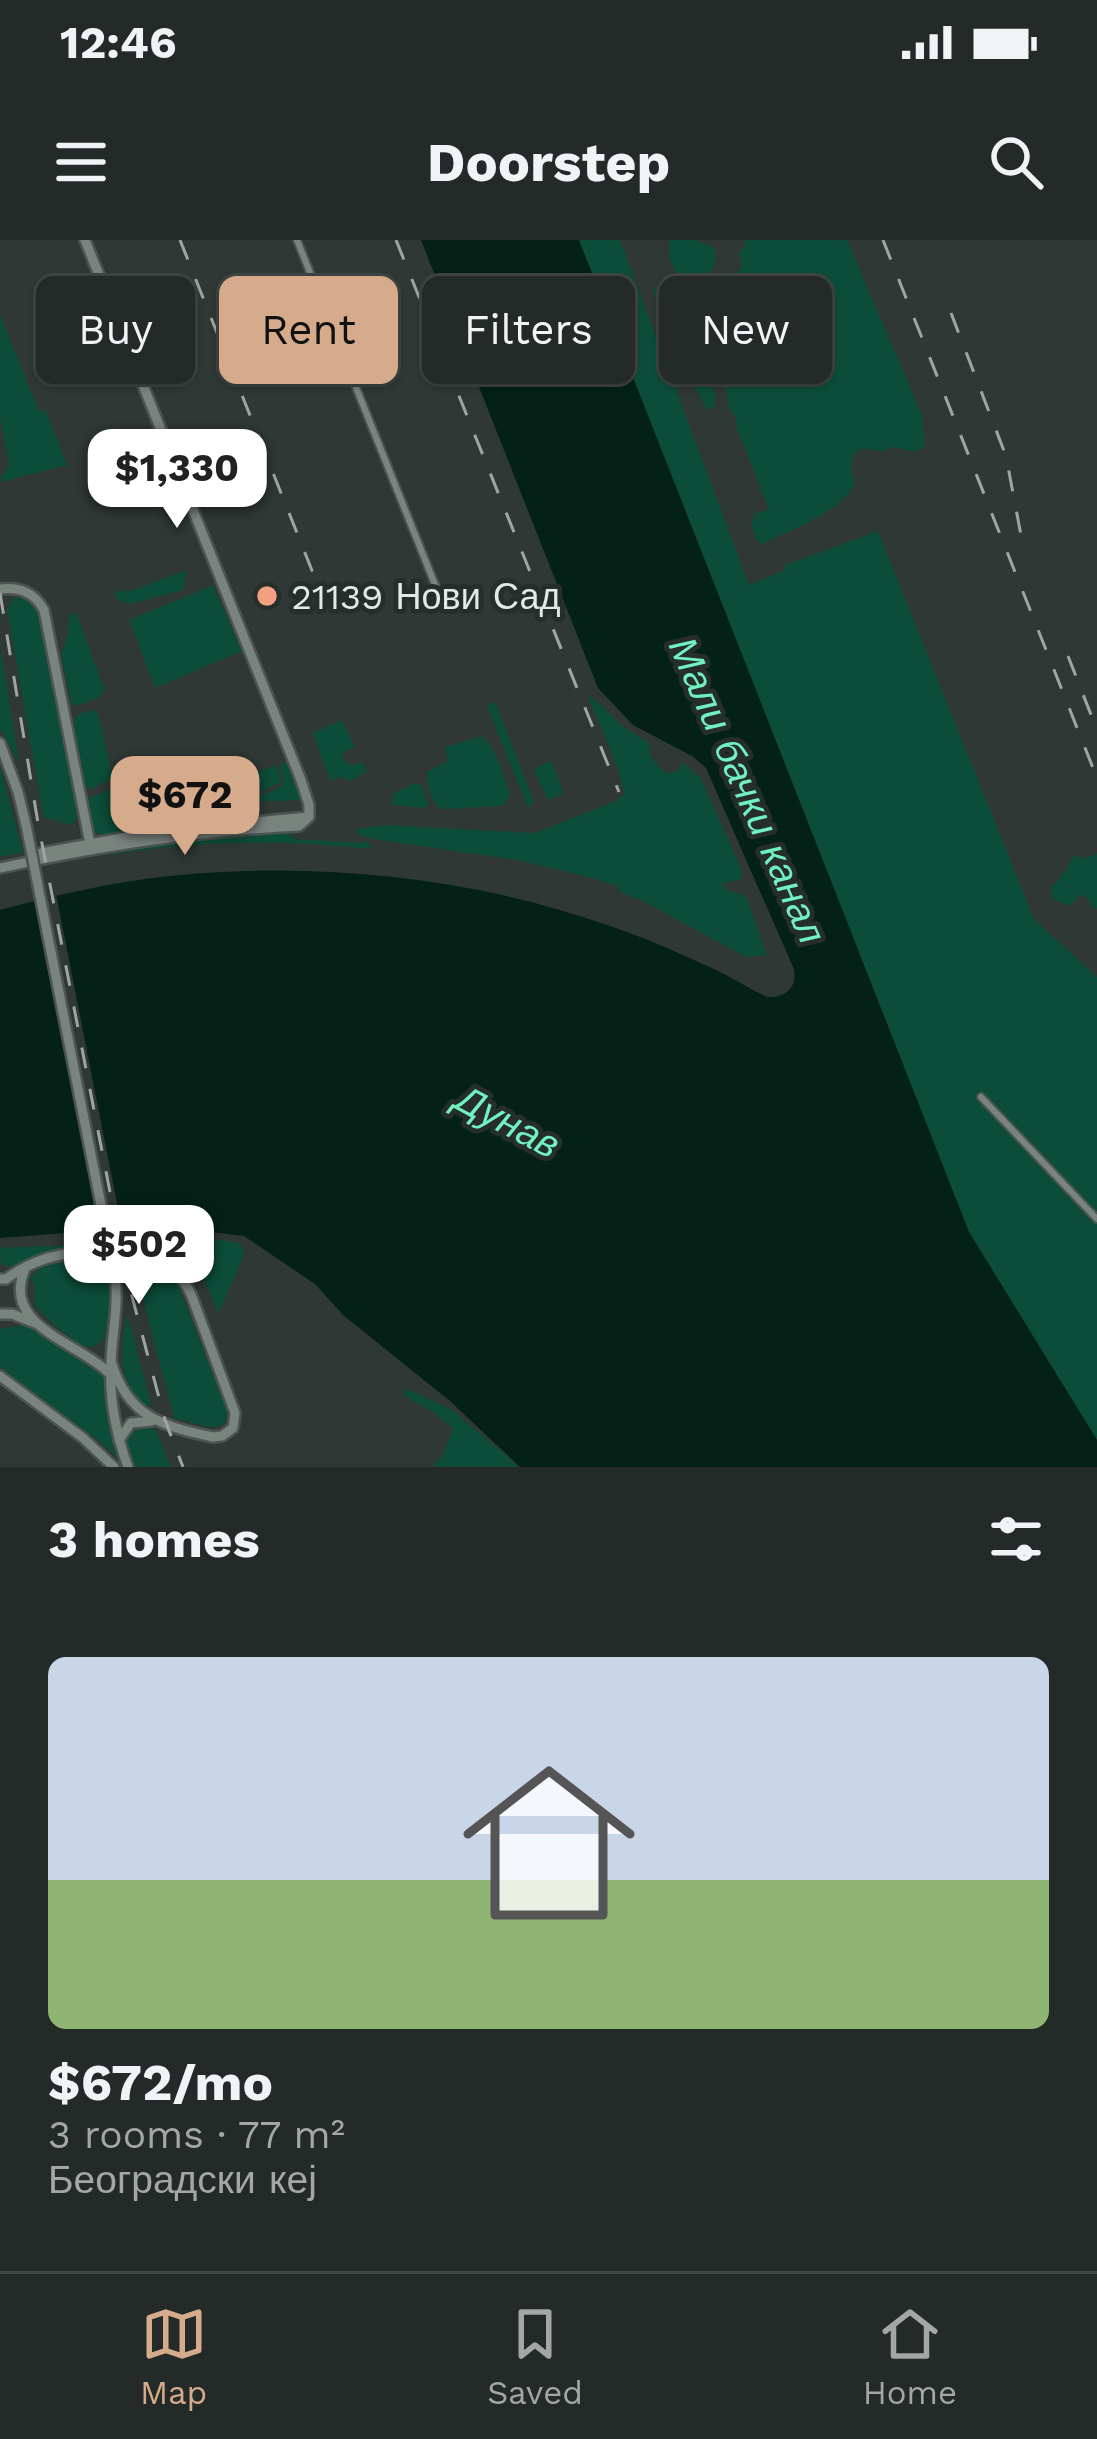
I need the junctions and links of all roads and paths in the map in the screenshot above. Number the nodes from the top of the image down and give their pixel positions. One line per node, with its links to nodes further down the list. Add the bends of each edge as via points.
1 (85, 240): 6 (main road, via 309,805 303,820)
2 (297, 240): 4 (street)
3 (0, 589): 6 (main road, via 29,593 44,610)
4 (444, 607)
5 (0, 743): 15 (main road, bridge, via 26,825 115,1276)
6 (90, 846): 7 (main road)
7 (0, 865)
8 (981, 1097): 9 (street)
9 (1097, 1219)
10 (27, 1264): 11 (main road); 12 (main road); 19 (main road, via 124,1247 154,1255 180,1276 235,1423 213,1437)
11 (3, 1279): 12 (main road)
12 (19, 1294): 13 (main road); 14 (main road)
13 (4, 1314): 14 (main road)
14 (40, 1325): 16 (main road)
15 (112, 1338): 16 (main road, via 100,1352); 17 (main road)
16 (80, 1354): 17 (main road)
17 (111, 1367): 19 (main road, via 127,1398); 20 (main road)
18 (0, 1376): 21 (main road)
19 (156, 1421): 20 (main road, via 131,1423)
20 (119, 1440): 22 (main road)
21 (114, 1467)
22 (128, 1467)

